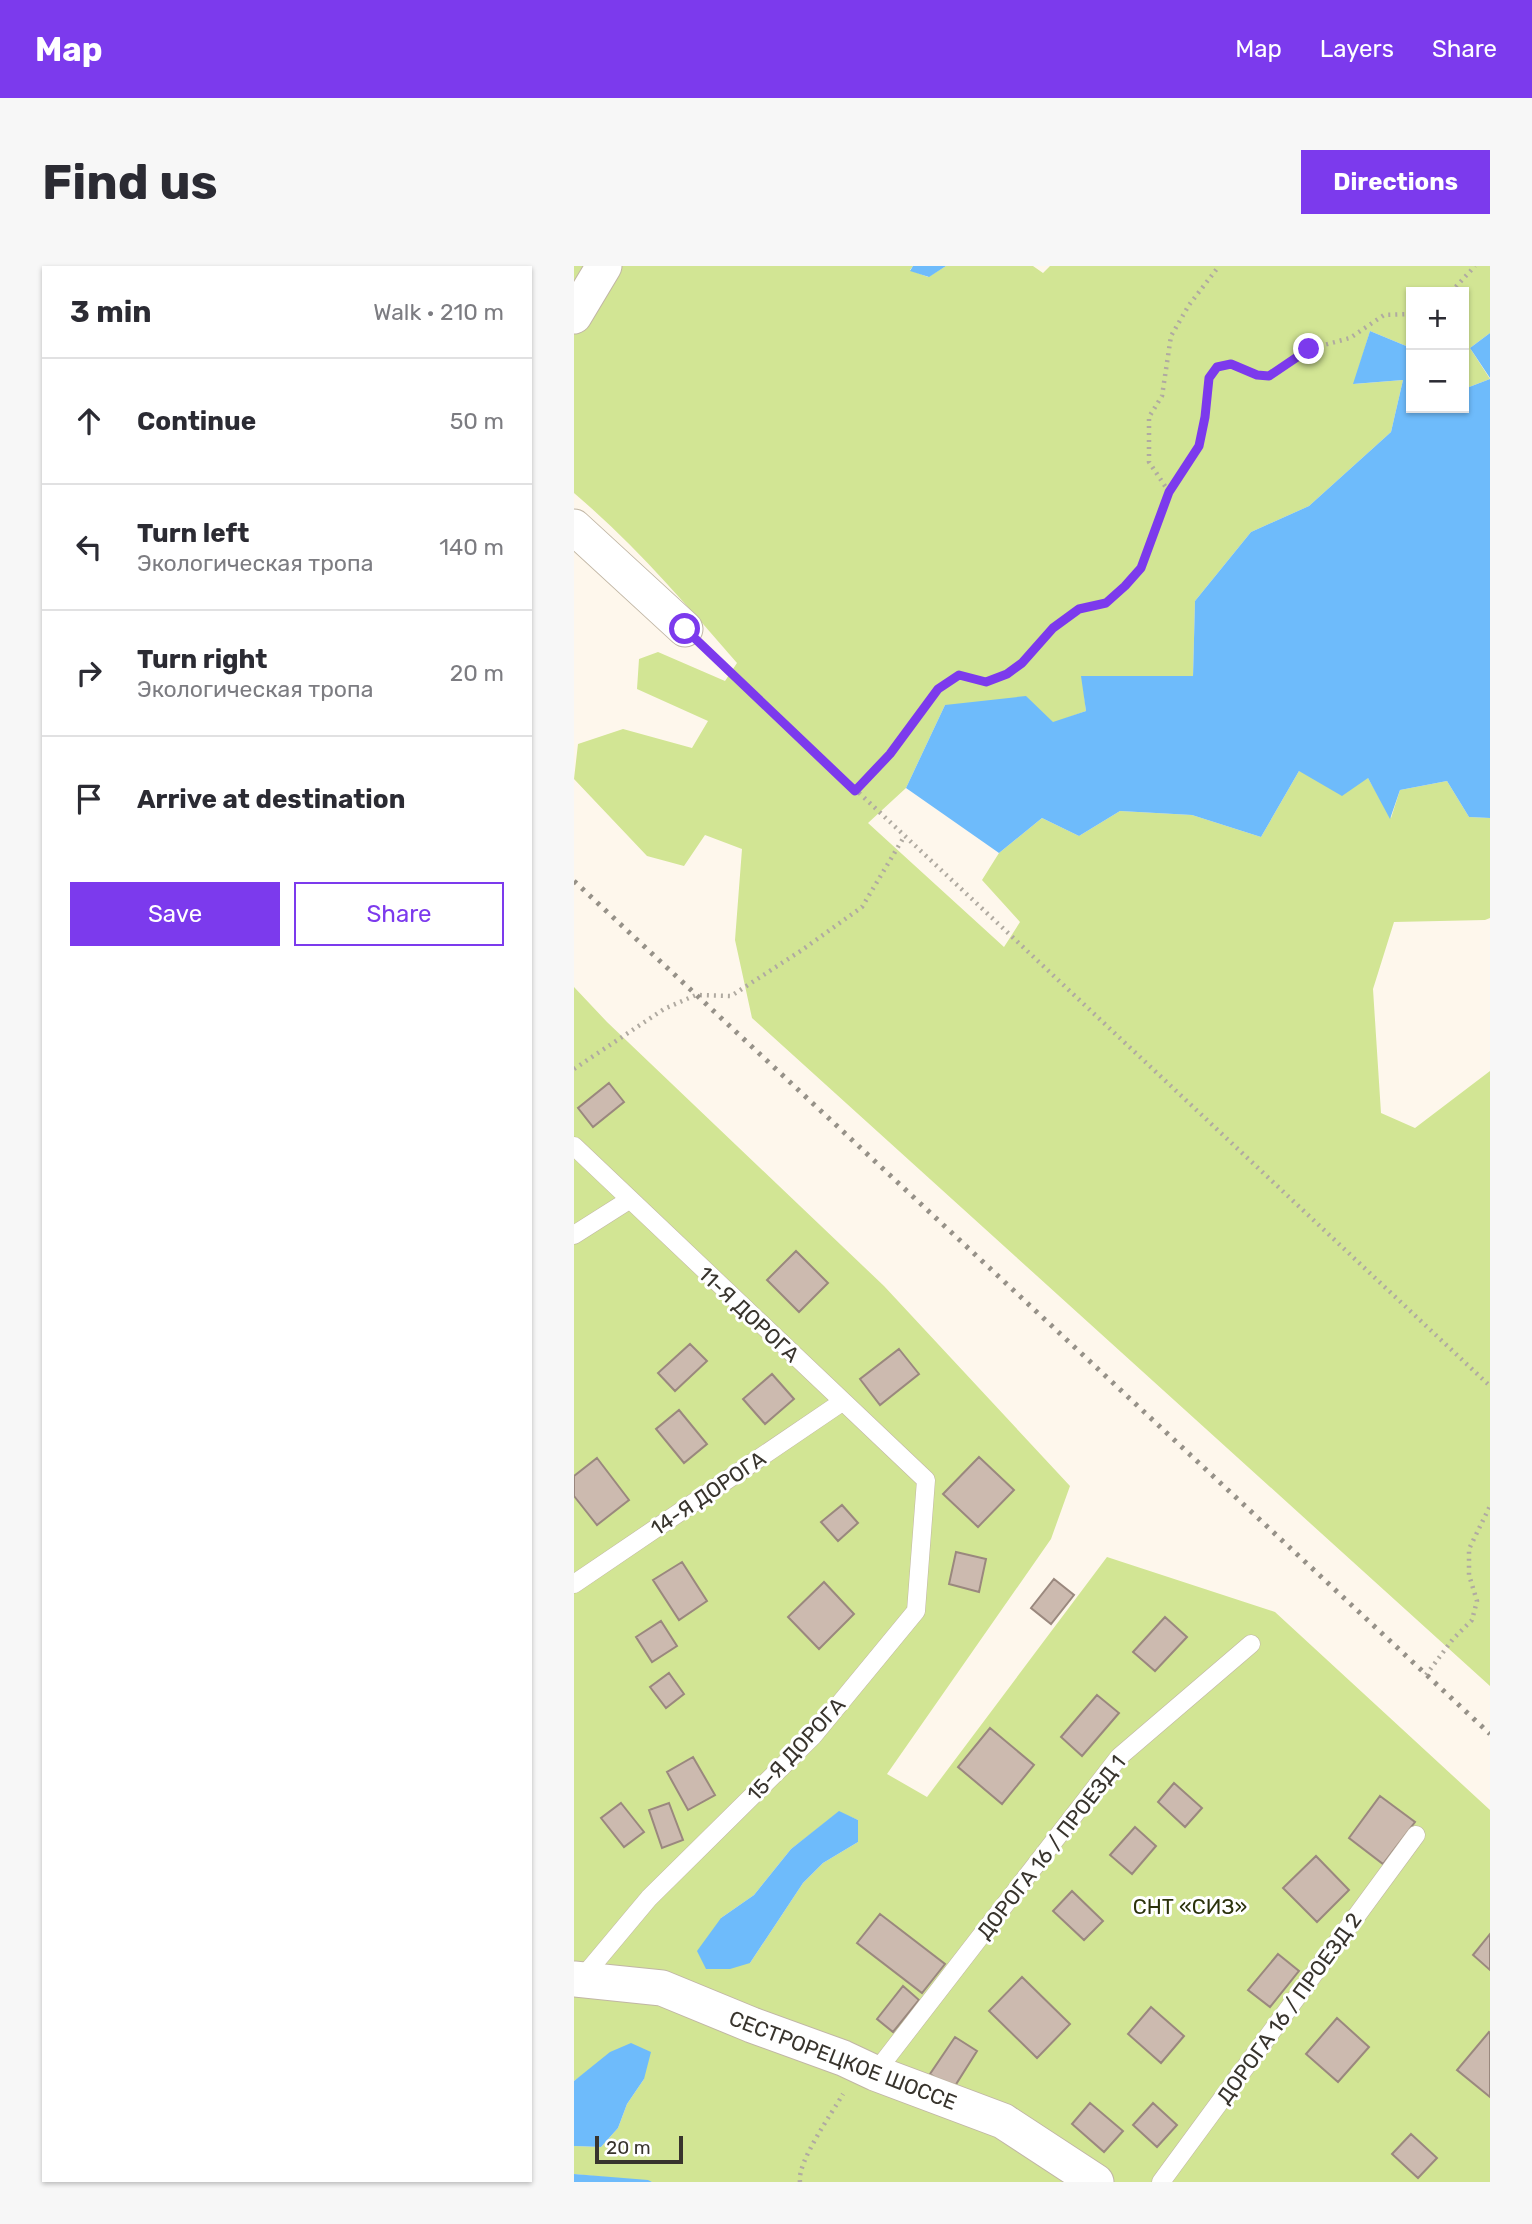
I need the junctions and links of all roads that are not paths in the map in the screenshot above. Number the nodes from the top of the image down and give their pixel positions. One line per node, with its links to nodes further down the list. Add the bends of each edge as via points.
1 (604, 266): 2 (street)
2 (574, 316)
3 (574, 527): 4 (street)
4 (685, 629)
5 (574, 1146): 6 (lane, 11-Я ДОРОГА)
6 (629, 1200): 7 (lane); 8 (lane, 11-Я ДОРОГА)
7 (574, 1235)
8 (842, 1402): 9 (lane, 11-Я ДОРОГА); 10 (lane, 14-Я ДОРОГА)
9 (926, 1480): 13 (lane, 15-Я ДОРОГА, via 916,1611 813,1736 649,1898)
10 (574, 1584)
11 (1251, 1644): 14 (lane, ДОРОГА 16 / ПРОЕЗД 1, via 1119,1757)
12 (1416, 1835): 16 (lane, ДОРОГА 16 / ПРОЕЗД 2)
13 (578, 1979): 14 (street, СЕСТРОРЕЦКОЕ ШОССЕ, via 662,1988)
14 (867, 2069): 15 (street, СЕСТРОРЕЦКОЕ ШОССЕ, via 1003,2121)
15 (1096, 2182)
16 (1161, 2182)

